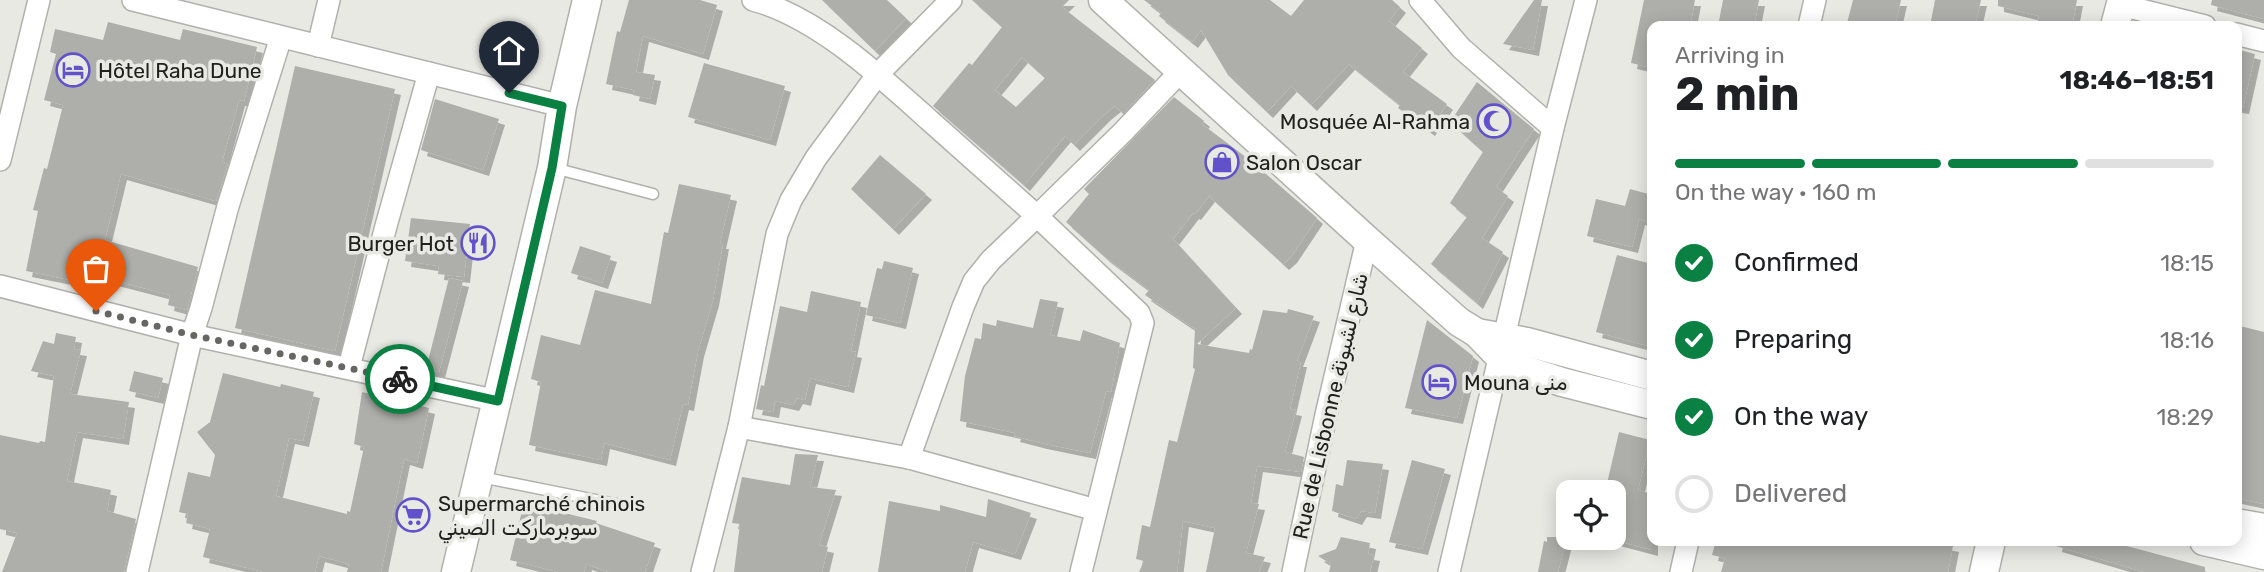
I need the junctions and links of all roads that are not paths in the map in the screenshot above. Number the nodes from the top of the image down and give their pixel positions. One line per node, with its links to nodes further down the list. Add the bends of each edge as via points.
1 (39, 0): 23 (street)
2 (133, 0): 15 (street)
3 (329, 0): 17 (street)
4 (587, 0): 21 (street)
5 (753, 0): 20 (street, via 807,22)
6 (951, 0): 20 (street)
7 (1103, 0): 18 (street)
8 (1420, 0): 22 (street, via 1461,48)
9 (1586, 0): 22 (street)
10 (1815, 0): 12 (street)
11 (2119, 10): 13 (street)
12 (1810, 21)
13 (2178, 21)
14 (2242, 36): 16 (street)
15 (281, 37): 17 (street); 29 (street)
16 (2264, 41)
17 (318, 46): 19 (street)
18 (1180, 72): 26 (street); 27 (street)
19 (429, 73): 21 (street); 31 (street)
20 (878, 75): 26 (street); 35 (street, via 816,158 777,234)
21 (562, 106): 24 (street)
22 (1553, 128): 30 (street)
23 (0, 160)
24 (552, 168): 25 (lane); 33 (street)
25 (653, 194)
26 (1037, 216): 36 (street, via 974,281); 39 (street, via 1139,313 1143,323)
27 (1367, 240): 30 (street, via 1460,322); 50 (street, Rue de Lisbonne شارع لشبونة)
28 (0, 286): 29 (street)
29 (192, 335): 31 (street); 46 (street)
30 (1503, 347): 32 (street); 34 (street, via 1522,369); 51 (street)
31 (349, 367): 33 (street)
32 (1647, 375)
33 (498, 401): 37 (street)
34 (1647, 404)
35 (739, 428): 36 (street); 48 (street)
36 (909, 458): 39 (street)
37 (478, 476): 38 (lane); 47 (street)
38 (621, 505)
39 (1096, 510): 49 (street)
40 (2242, 524): 41 (street)
41 (2264, 528)
42 (1687, 546): 52 (street)
43 (1990, 546): 53 (street)
44 (2225, 546): 45 (street)
45 (2264, 555)
46 (137, 572)
47 (456, 572)
48 (702, 572)
49 (1081, 572)
50 (1293, 572)
51 (1449, 572)
52 (1681, 572)
53 (1984, 572)

